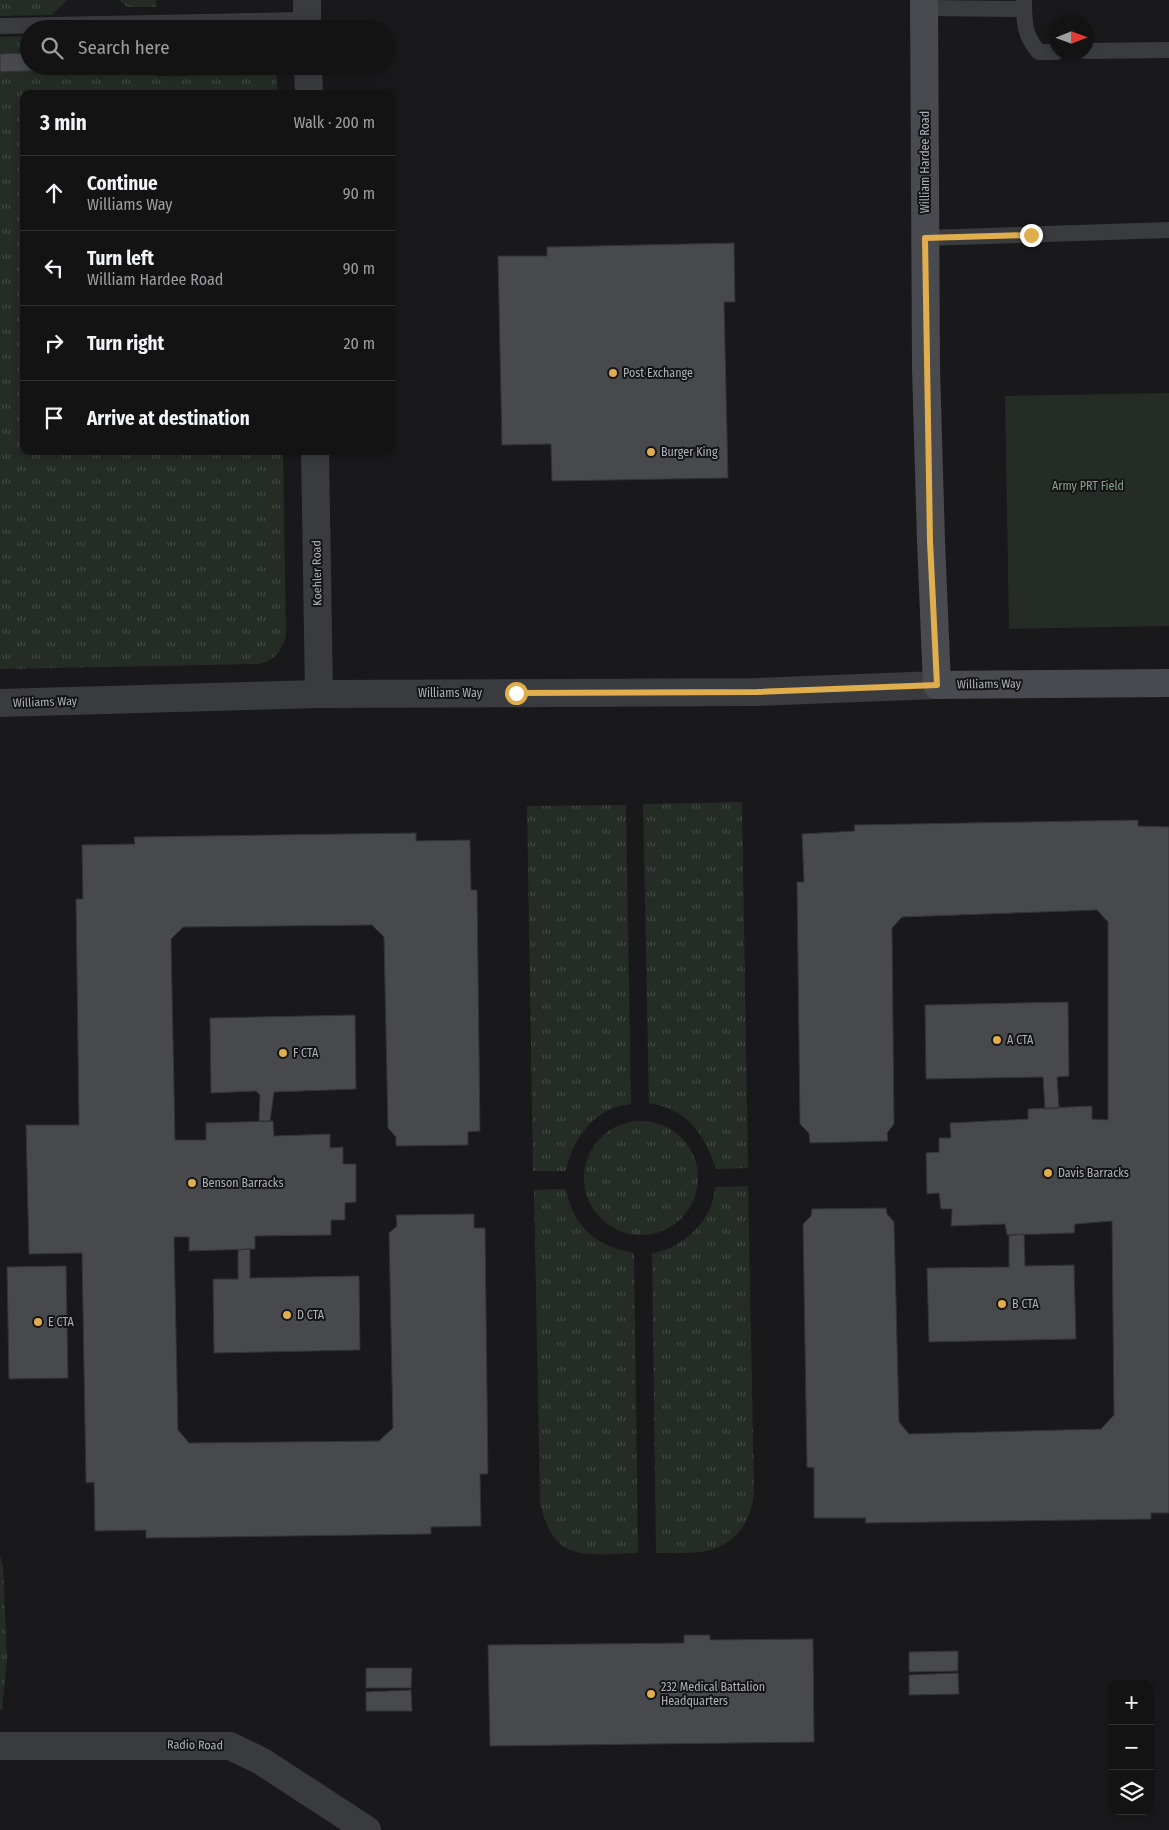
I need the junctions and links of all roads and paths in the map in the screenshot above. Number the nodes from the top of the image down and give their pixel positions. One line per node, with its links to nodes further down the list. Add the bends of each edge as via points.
1 (924, 4): 2 (lane); 13 (street, William Hardee Road)
2 (1024, 5): 9 (lane, via 1026,34 1039,52)
3 (307, 16): 4 (lane)
4 (184, 20)
5 (20, 25): 6 (lane)
6 (0, 26)
7 (1169, 50): 8 (lane)
8 (1094, 51)
9 (1049, 52)
10 (308, 75): 11 (street)
11 (309, 90)
12 (1169, 230): 13 (lane)
13 (925, 238): 16 (street, William Hardee Road, via 930,522)
14 (315, 455): 17 (street, Koehler Road)
15 (1169, 682): 16 (street, Williams Way)
16 (937, 685): 17 (street, Williams Way, via 757,692)
17 (320, 694): 18 (street, Williams Way)
18 (0, 703)
19 (0, 1746): 20 (street, Radio Road, via 230,1746 261,1761)
20 (367, 1830)

